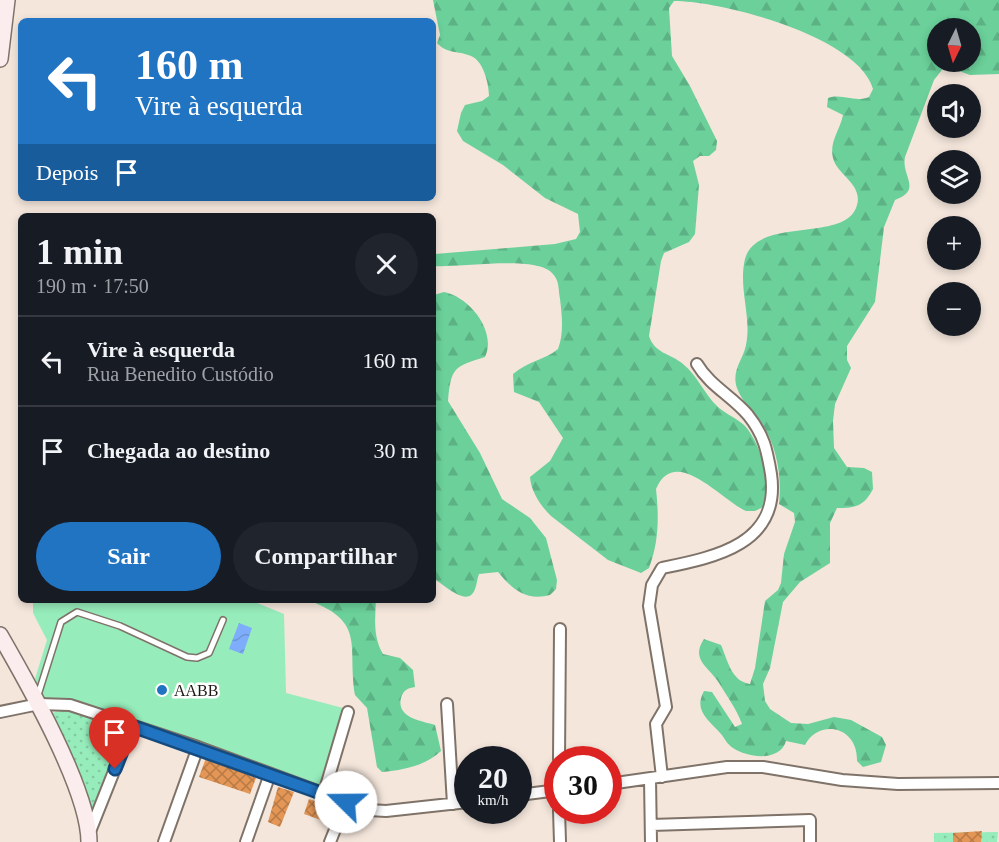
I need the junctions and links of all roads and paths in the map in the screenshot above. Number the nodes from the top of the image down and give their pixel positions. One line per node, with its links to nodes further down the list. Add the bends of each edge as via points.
1 (7, 0): 2 (street)
2 (0, 50)
3 (697, 364): 15 (street, via 707,380 747,415 766,442 774,493 766,517 746,542 707,559 662,568 652,585 649,606 666,707 656,724)
4 (223, 620): 7 (lane, via 209,653 197,658 85,613 67,616 61,622)
5 (560, 629): 12 (street)
6 (0, 635): 7 (street)
7 (38, 702): 9 (street); 11 (street, via 70,705); 24 (street, via 79,799)
8 (447, 704): 21 (street)
9 (0, 712)
10 (348, 712): 19 (street)
11 (132, 726): 13 (street); 24 (street)
12 (559, 746)
13 (198, 747): 14 (street); 25 (street)
14 (270, 774): 19 (street); 26 (street)
15 (662, 777): 16 (street); 18 (street, via 727,767 763,767 842,780 898,784)
16 (650, 779): 17 (street); 23 (street)
17 (622, 782)
18 (999, 783)
19 (324, 793): 20 (street)
20 (346, 802): 21 (street, via 386,811); 27 (street)
21 (453, 804)
22 (559, 824): 28 (street)
23 (651, 825): 29 (street); 30 (street, via 810,820)
24 (89, 838)
25 (165, 842)
26 (246, 842)
27 (330, 842)
28 (560, 842)
29 (651, 842)
30 (810, 842)

